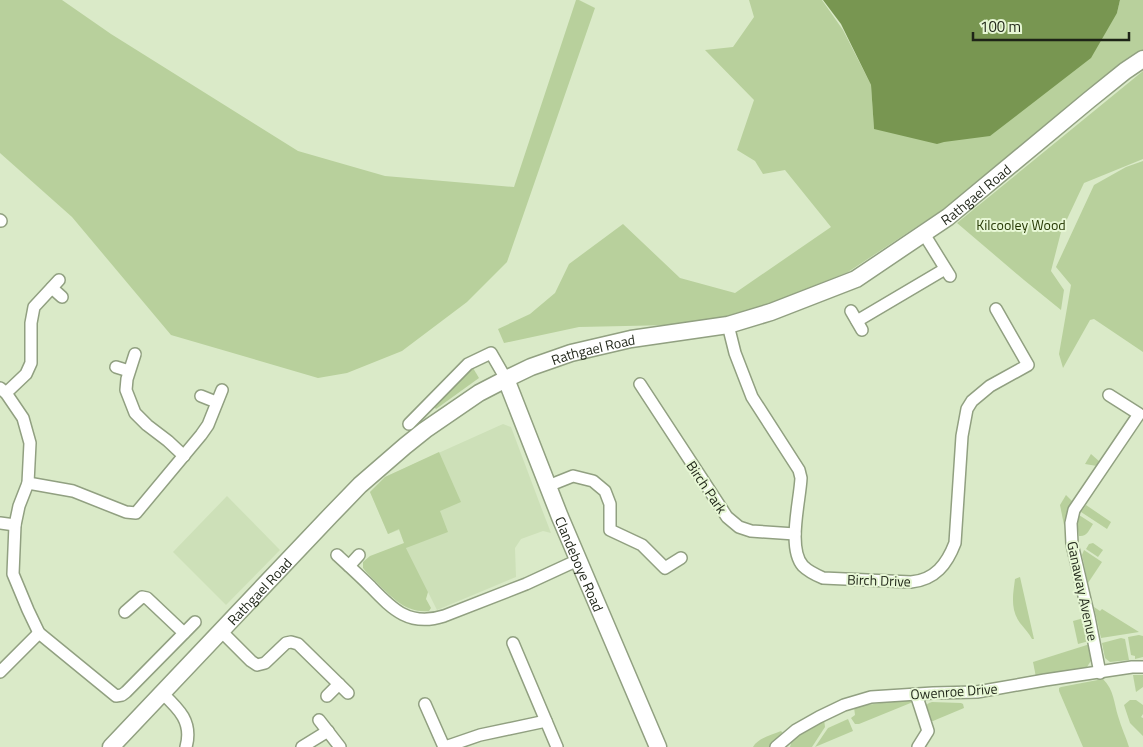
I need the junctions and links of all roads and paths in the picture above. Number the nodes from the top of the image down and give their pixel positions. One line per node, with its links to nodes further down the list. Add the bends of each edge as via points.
1 (1143, 59): 2 (street, Rathgael Road)
2 (924, 234): 5 (street, via 947,273); 6 (street, Rathgael Road, via 856,279)
3 (62, 298): 13 (street, via 56,284 34,307 31,363 26,374)
4 (996, 309): 27 (street, Birch Drive, via 1028,365 990,386 967,409 962,436 956,543 950,557 936,574 911,582 823,578 799,561)
5 (857, 321)
6 (728, 325): 10 (street, Rathgael Road, via 631,338 571,353); 27 (street, Birch Drive, via 752,397 799,470)
7 (135, 354): 9 (street)
8 (116, 367): 9 (street)
9 (129, 371): 20 (street, via 126,390 135,413)
10 (506, 379): 19 (street, via 491,353 468,364); 24 (street, Clandeboye Road); 35 (street, Rathgael Road, via 425,430 368,479)
11 (640, 384): 14 (street, Birch Park)
12 (222, 390): 18 (street)
13 (3, 391): 23 (street, via 23,418 30,443)
14 (647, 395): 17 (street); 27 (street, Birch Park, via 727,517 739,527 751,531)
15 (1109, 395): 41 (street, Ganaway Avenue, via 1139,414 1074,510 1071,523 1072,544)
16 (201, 396): 18 (street)
17 (635, 401)
18 (216, 402): 20 (street, via 208,425)
19 (409, 424)
20 (184, 456): 23 (street, via 136,513 74,491)
21 (574, 463): 22 (street)
22 (573, 476): 24 (street); 30 (street, via 593,481 605,491 610,504 610,530 642,545 665,568)
23 (28, 483): 26 (street)
24 (548, 486): 31 (street, Clandeboye Road)
25 (0, 523): 26 (street)
26 (16, 525): 36 (street, via 13,574)
27 (795, 534)
28 (359, 555): 32 (street)
29 (337, 556): 32 (street)
30 (681, 558)
31 (578, 560): 32 (street, via 444,616 424,620 390,607); 57 (street, Clandeboye Road)
32 (349, 566)
33 (125, 612): 37 (street, via 140,591)
34 (195, 622): 37 (street)
35 (221, 631): 42 (street, via 257,665 265,663 286,643 298,644); 44 (street, Rathgael Road)
36 (39, 633): 37 (street, via 116,696 126,692); 40 (street)
37 (184, 633)
38 (513, 643): 49 (street)
39 (1143, 667): 41 (street, Owenroe Drive)
40 (0, 672)
41 (1100, 672): 45 (street, Owenroe Drive, via 977,692)
42 (339, 684): 43 (street); 46 (street)
43 (348, 692)
44 (162, 693): 51 (street, Rathgael Road); 52 (street, via 186,721)
45 (916, 694): 58 (street, Owenroe Drive, via 870,697 844,705 796,730); 59 (street, via 928,731)
46 (327, 696)
47 (425, 704): 55 (street)
48 (319, 720): 50 (street)
49 (546, 721): 55 (street, via 480,735); 56 (street)
50 (328, 731): 53 (street); 54 (street)
51 (111, 747)
52 (186, 747)
53 (302, 747)
54 (340, 747)
55 (445, 747)
56 (557, 747)
57 (658, 747)
58 (776, 747)
59 (918, 747)

